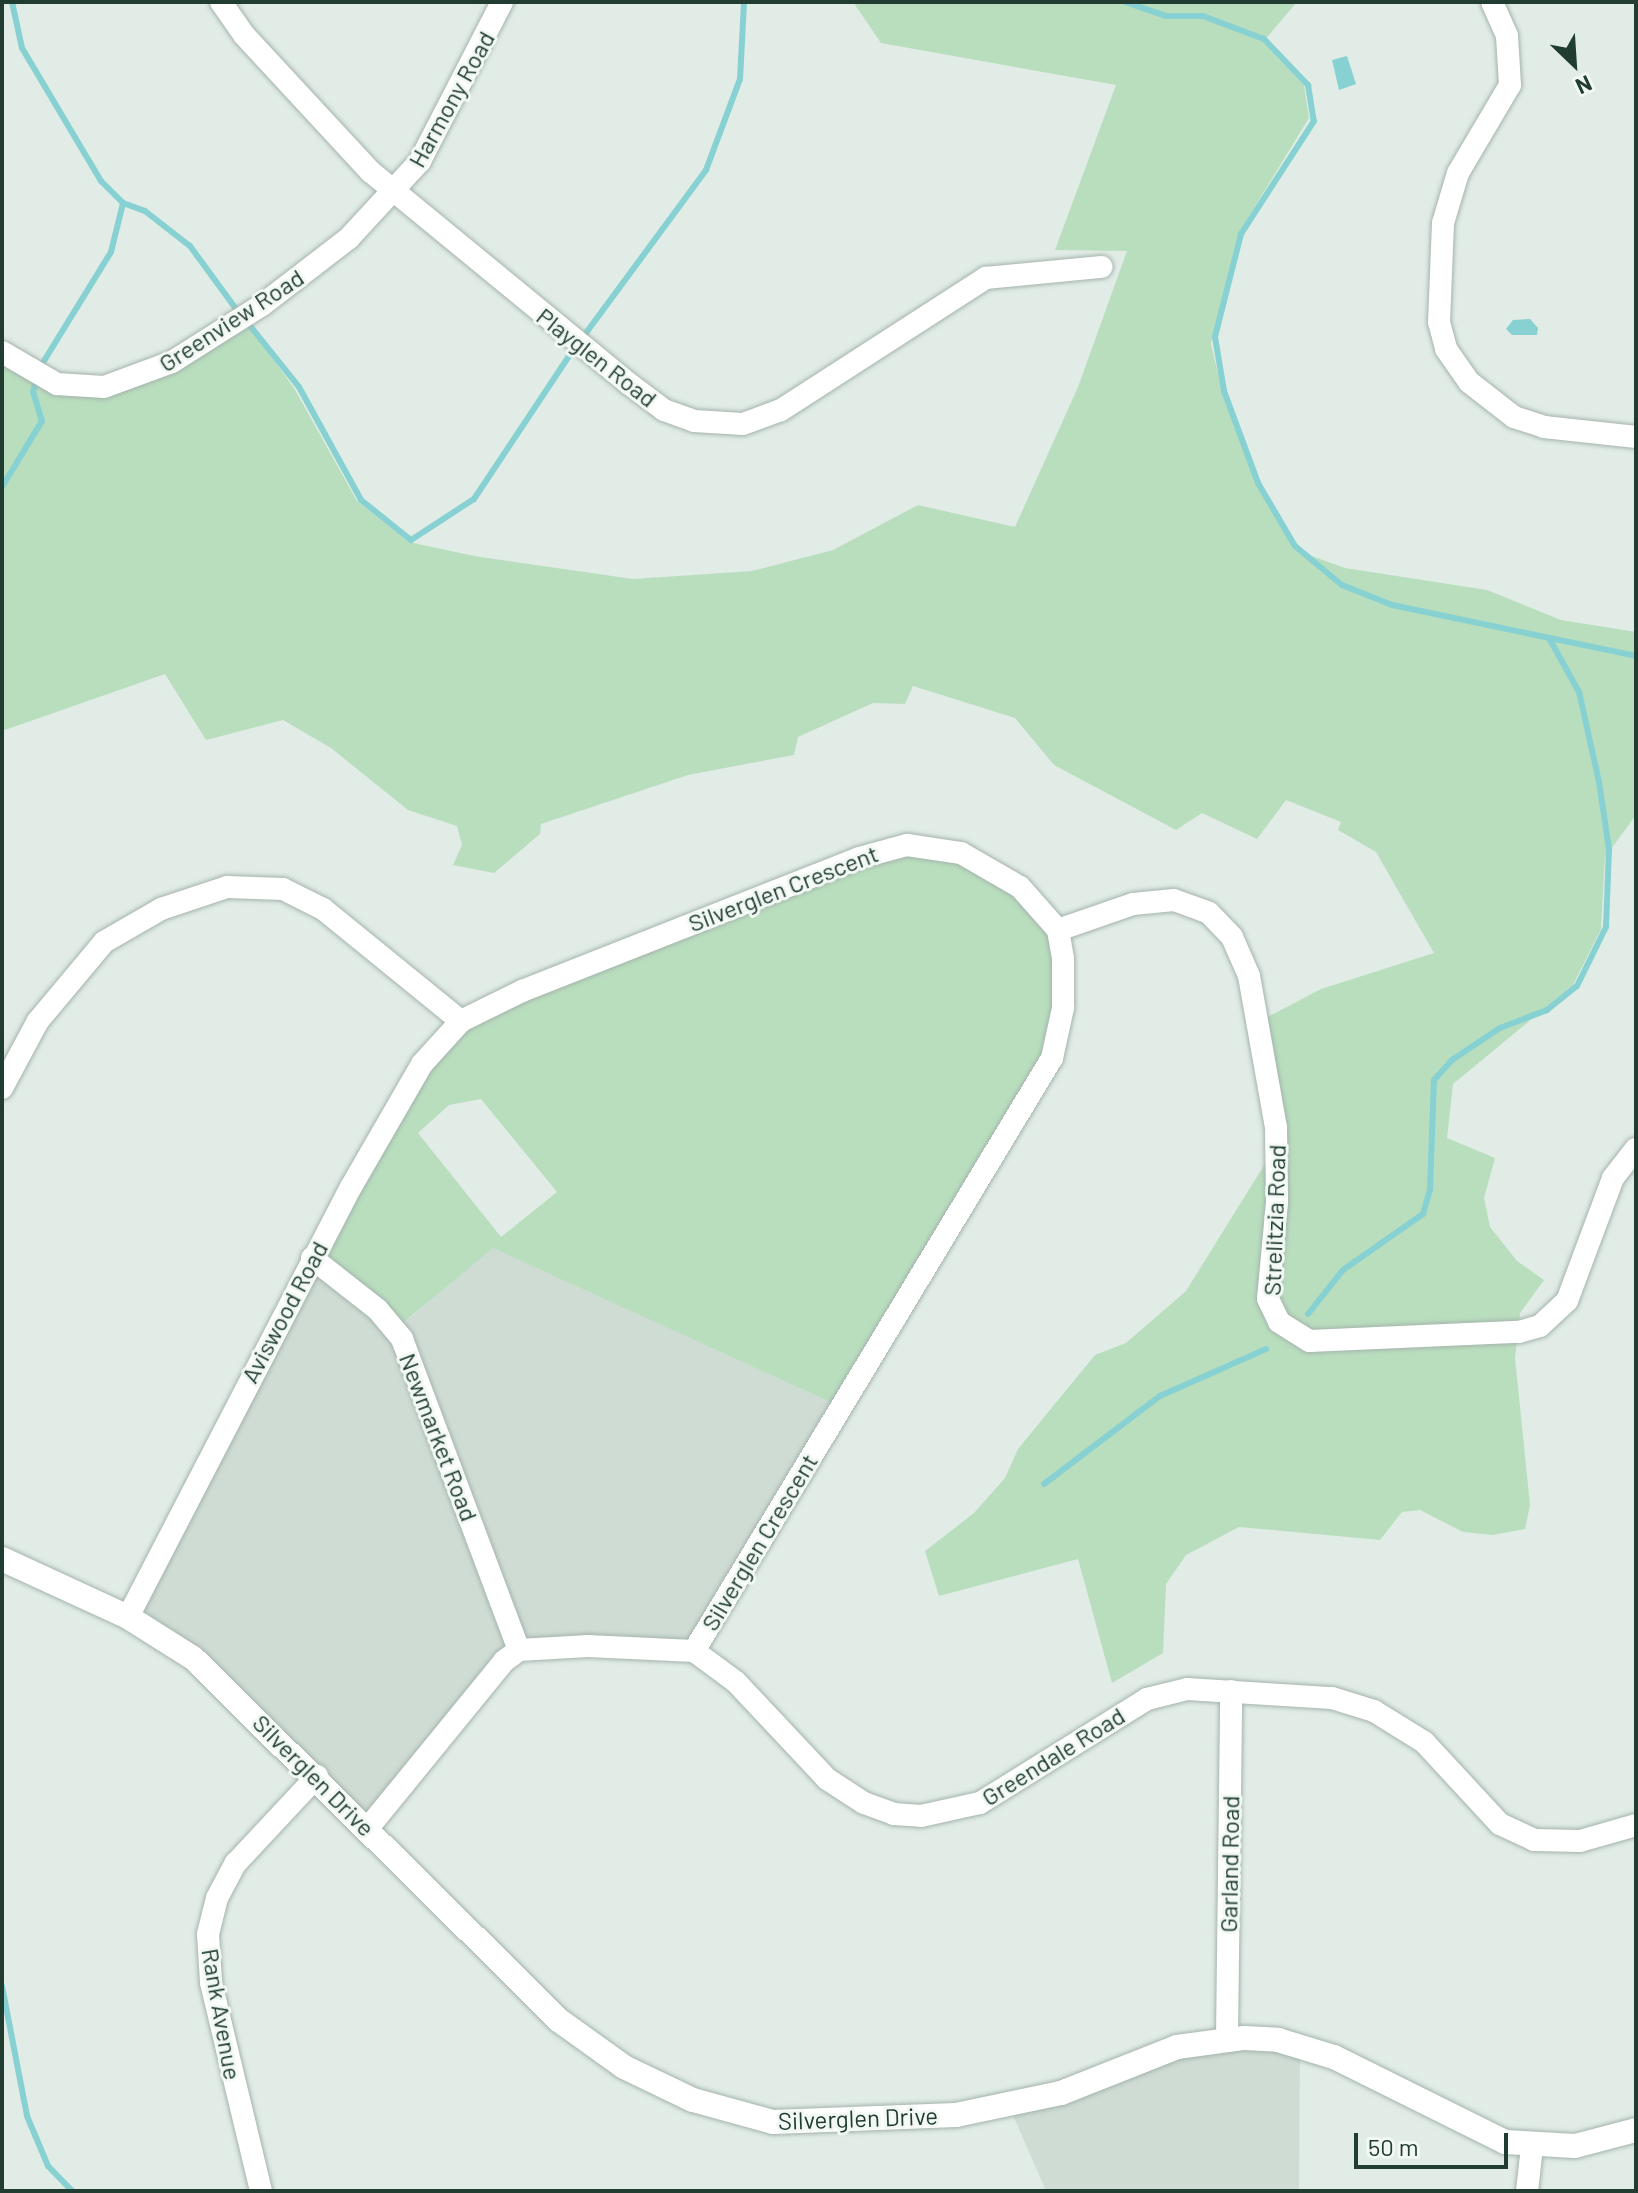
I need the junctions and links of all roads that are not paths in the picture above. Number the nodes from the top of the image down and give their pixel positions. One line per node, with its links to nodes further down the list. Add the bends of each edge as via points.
1 (221, 2): 4 (street, Playglen Road, via 322,124)
2 (502, 2): 4 (street, Harmony Road, via 438,132)
3 (1492, 2): 7 (street, via 1507,36 1510,85 1458,173 1443,223 1439,322 1446,349 1469,382 1514,417 1544,427)
4 (395, 193): 5 (street, Playglen Road, via 664,410 694,421 743,424 807,396 971,284 1002,275); 6 (street, Greenview Road, via 349,238 262,305 127,382 88,389 52,381)
5 (1101, 267)
6 (2, 352)
7 (1636, 437)
8 (1058, 930): 9 (street, Silverglen Crescent, via 1035,900 999,872 961,853 907,845 859,858 638,944); 11 (street, Strelitzia Road, via 1133,904 1174,900 1209,913 1232,937 1249,976 1276,1127 1277,1202 1268,1299 1274,1316 1299,1337 1329,1343 1519,1332 1540,1326 1567,1301 1613,1178); 16 (street, Silverglen Crescent, via 1063,1008 1056,1045 1040,1084)
9 (461, 1021): 10 (street, via 323,909 283,889 227,887 161,909 104,942 38,1021); 12 (street, Aviswood Road, via 422,1064)
10 (2, 1088)
11 (1636, 1149)
12 (312, 1258): 14 (street, Aviswood Road); 15 (street, Newmarket Road, via 378,1310 402,1339)
13 (2, 1559): 14 (street, Silverglen Drive)
14 (128, 1617): 18 (street, Silverglen Drive, via 193,1658)
15 (519, 1650): 16 (street, via 625,1646); 20 (street, via 483,1684)
16 (694, 1651): 17 (street, Greendale Road, via 736,1682 827,1779 864,1803 894,1814 921,1816 980,1803 1147,1699 1187,1689)
17 (1231, 1691): 19 (street, Greendale Road, via 1332,1698 1392,1718 1424,1742 1500,1824 1534,1840 1580,1841); 21 (street, Garland Road)
18 (317, 1776): 20 (street, Silverglen Drive); 24 (street, Rank Avenue, via 236,1863 217,1898 208,1934 211,1982)
19 (1636, 1825)
20 (368, 1828): 21 (street, Silverglen Drive, via 583,2040 655,2083 736,2115 773,2122 850,2123 983,2111 1061,2093 1177,2047)
21 (1227, 2038): 23 (street, Silverglen Drive, via 1278,2040 1334,2057 1480,2134)
22 (1636, 2130): 23 (street, Silverglen Drive, via 1575,2146)
23 (1532, 2147): 25 (street)
24 (261, 2191)
25 (1527, 2191)

